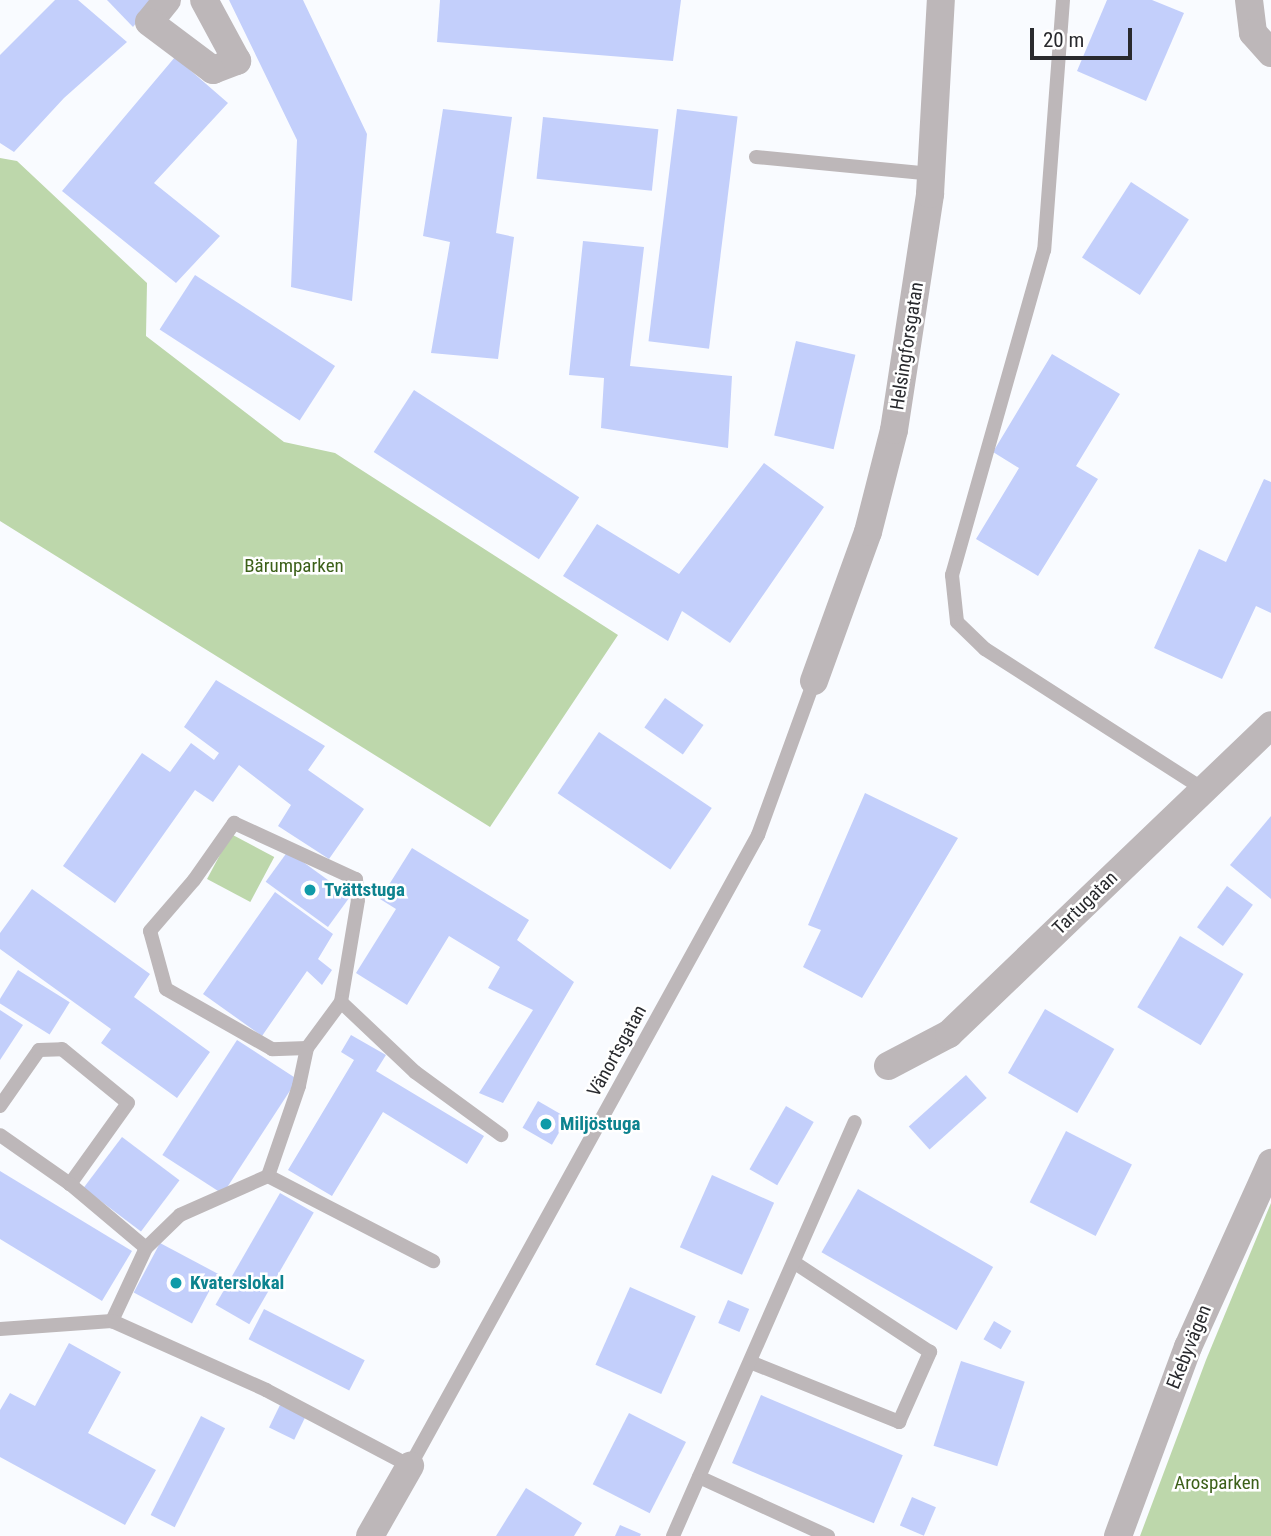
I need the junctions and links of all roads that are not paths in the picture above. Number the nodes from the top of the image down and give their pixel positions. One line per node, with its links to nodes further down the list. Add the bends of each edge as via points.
1 (167, 0): 2 (street, via 149,22 213,70 237,61)
2 (204, 0)
3 (941, 0): 8 (street, Helsingforsgatan)
4 (1063, 0): 11 (lane, via 1044,250 952,575 957,622 985,649)
5 (1250, 0): 6 (street, via 1253,33)
6 (1271, 53)
7 (756, 157): 8 (lane)
8 (932, 174): 9 (street, Helsingforsgatan, via 894,430 868,532)
9 (814, 681): 28 (lane, Vänortsgatan, via 758,835)
10 (1271, 725): 11 (street, Tartugatan)
11 (1203, 789): 14 (street, Tartugatan, via 949,1034)
12 (341, 1002): 13 (lane); 13 (lane, via 358,900 356,879 234,823 150,931 166,989 272,1049); 18 (lane, via 415,1072)
13 (307, 1048): 20 (lane)
14 (888, 1066)
15 (0, 1106): 21 (lane, via 39,1050 62,1049 128,1103)
16 (855, 1122): 24 (lane)
17 (0, 1135): 21 (lane)
18 (501, 1135)
19 (1271, 1163): 33 (street, Ekebyvägen, via 1188,1347)
20 (268, 1176): 22 (lane, via 180,1215); 23 (lane)
21 (70, 1184): 22 (lane)
22 (146, 1248): 25 (lane)
23 (433, 1261)
24 (795, 1262): 27 (lane); 27 (lane, via 930,1352 899,1422)
25 (112, 1321): 26 (lane); 28 (lane, via 266,1390)
26 (0, 1329)
27 (750, 1362): 29 (lane)
28 (410, 1466): 30 (street)
29 (699, 1478): 31 (lane); 32 (lane)
30 (370, 1536)
31 (673, 1536)
32 (828, 1536)
33 (1118, 1536)

